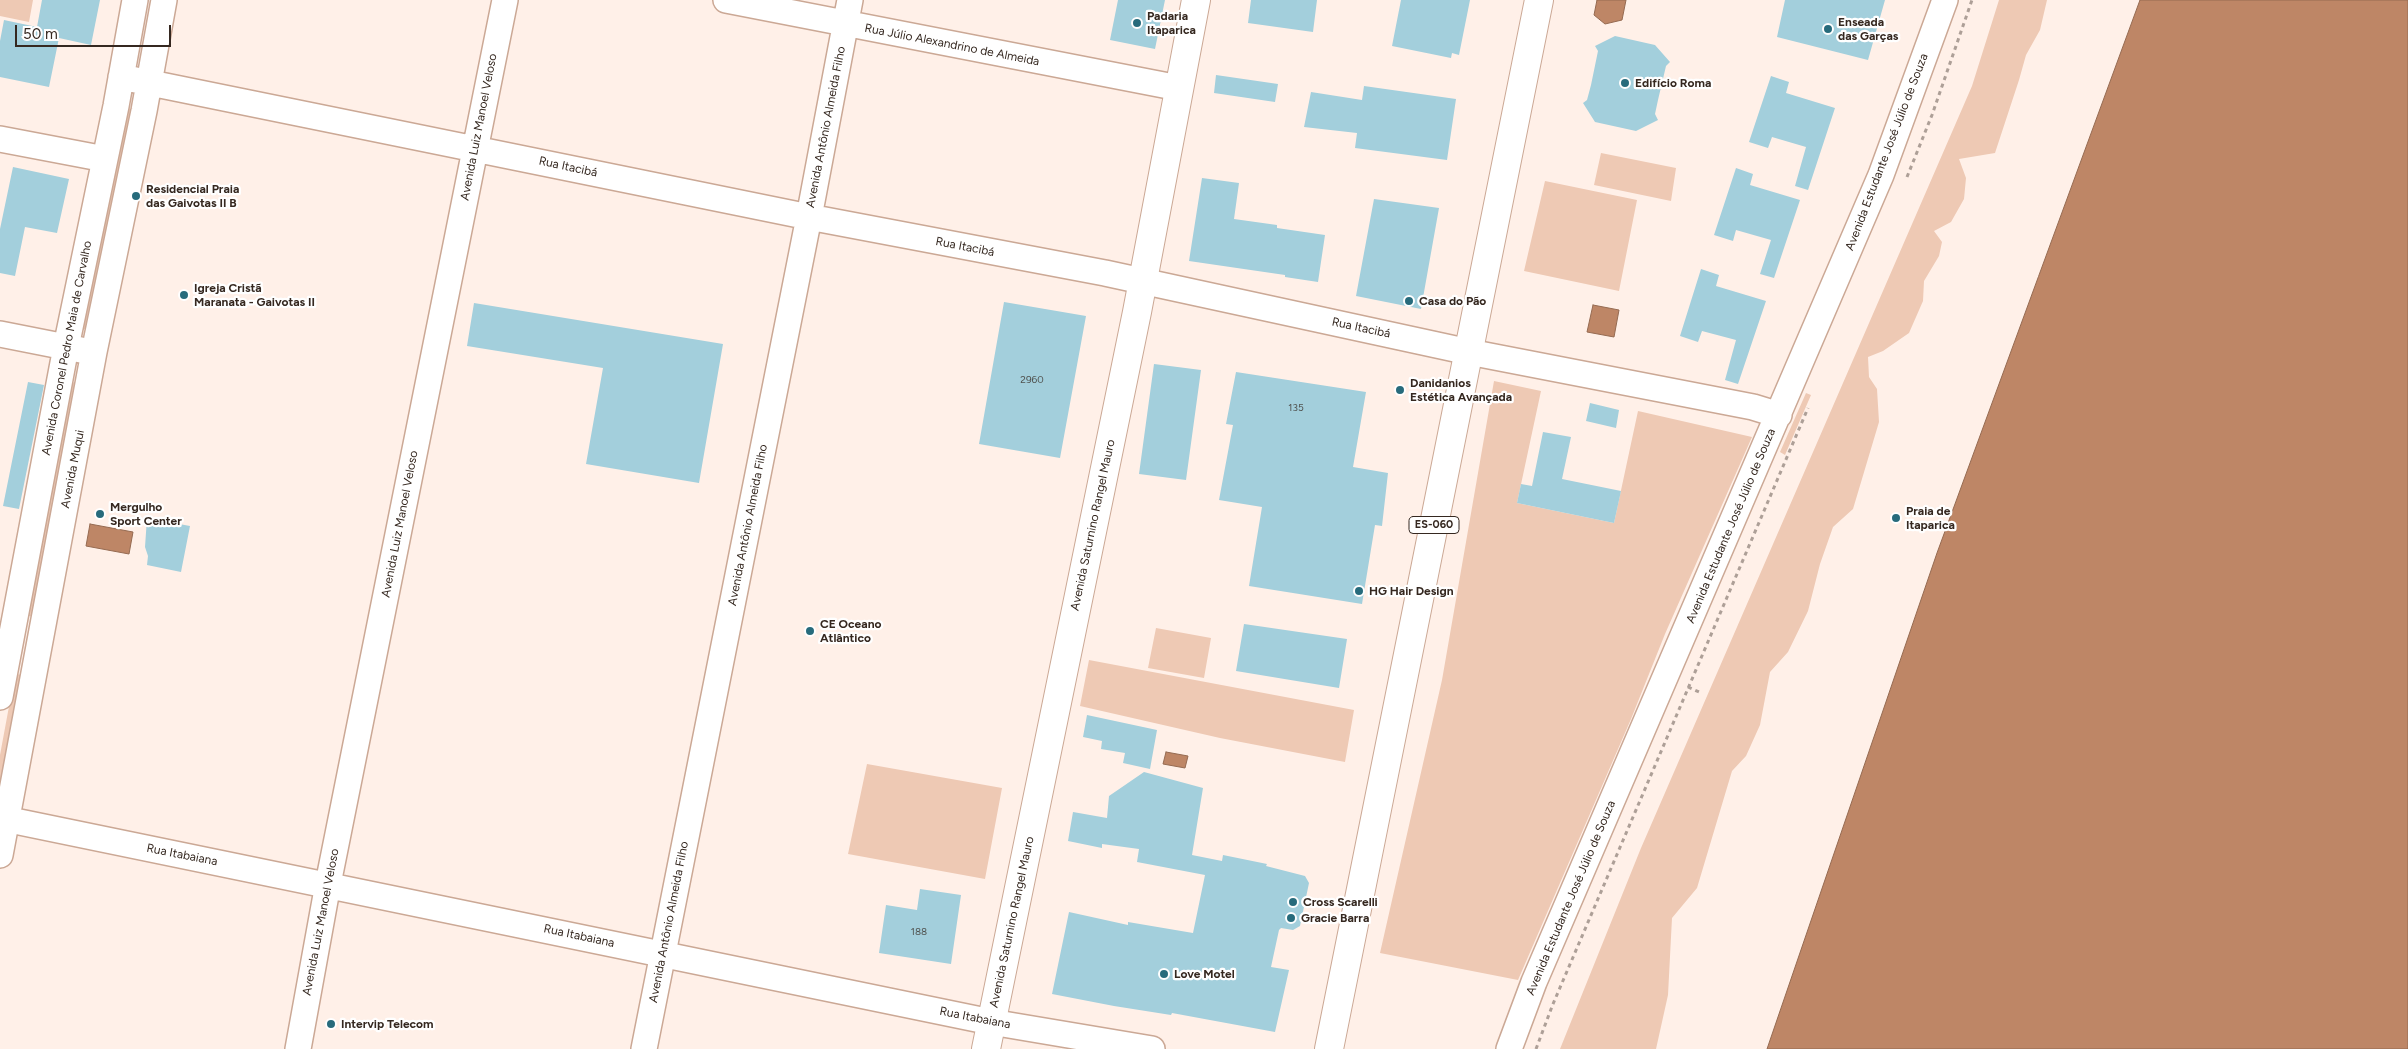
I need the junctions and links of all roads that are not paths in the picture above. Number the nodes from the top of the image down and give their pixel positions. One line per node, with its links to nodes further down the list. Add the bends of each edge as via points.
1 (135, 0): 10 (street, Avenida Coronel Pedro Maia de Carvalho)
2 (164, 0): 11 (street)
3 (505, 0): 14 (street, Avenida Luiz Manoel Veloso)
4 (726, 0): 9 (street, Rua Júlio Alexandrino de Almeida)
5 (850, 0): 9 (street, Avenida Antônio Almeida Filho)
6 (1196, 0): 12 (main road, Avenida Saturnino Rangel Mauro)
7 (1540, 0): 21 (main road, ES-060)
8 (1945, 0): 22 (street, Avenida Estudante José Júlio de Souza, via 1881,175)
9 (845, 24): 12 (street, Rua Júlio Alexandrino de Almeida); 16 (street, Avenida Antônio Almeida Filho)
10 (121, 77): 11 (street, Rua Itacibá); 15 (street, Avenida Coronel Pedro Maia de Carvalho)
11 (149, 84): 14 (street, Rua Itacibá); 20 (street, Avenida Muqui)
12 (1179, 88): 17 (main road, Avenida Saturnino Rangel Mauro)
13 (0, 139): 15 (street)
14 (475, 148): 16 (street, Rua Itacibá); 28 (street, Avenida Luiz Manoel Veloso)
15 (105, 159): 19 (street, Avenida Coronel Pedro Maia de Carvalho)
16 (809, 217): 17 (street, Rua Itacibá); 29 (street, Avenida Antônio Almeida Filho)
17 (1142, 282): 21 (street, Rua Itacibá); 30 (main road, Avenida Saturnino Rangel Mauro)
18 (0, 334): 19 (street)
19 (66, 347): 20 (street); 23 (street, Avenida Coronel Pedro Maia de Carvalho)
20 (94, 352): 24 (street, Avenida Muqui)
21 (1469, 352): 22 (street, Rua Itacibá, via 1753,407); 35 (main road, ES-060)
22 (1779, 415): 36 (street, Avenida Estudante José Júlio de Souza, via 1534,982)
23 (5, 641): 24 (street); 25 (street, Avenida Coronel Pedro Maia de Carvalho)
24 (39, 648): 26 (street, Avenida Muqui)
25 (0, 697)
26 (3, 818): 27 (street, Avenida Muqui); 28 (street, Rua Itabaiana)
27 (0, 855)
28 (328, 884): 29 (street, Rua Itabaiana); 31 (street, Avenida Luiz Manoel Veloso)
29 (662, 954): 30 (street, Rua Itabaiana); 32 (street, Avenida Antônio Almeida Filho)
30 (991, 1022): 33 (main road, Avenida Saturnino Rangel Mauro); 34 (street, Rua Itabaiana)
31 (298, 1049)
32 (644, 1049)
33 (986, 1049)
34 (1152, 1049)
35 (1329, 1049)
36 (1509, 1049)

